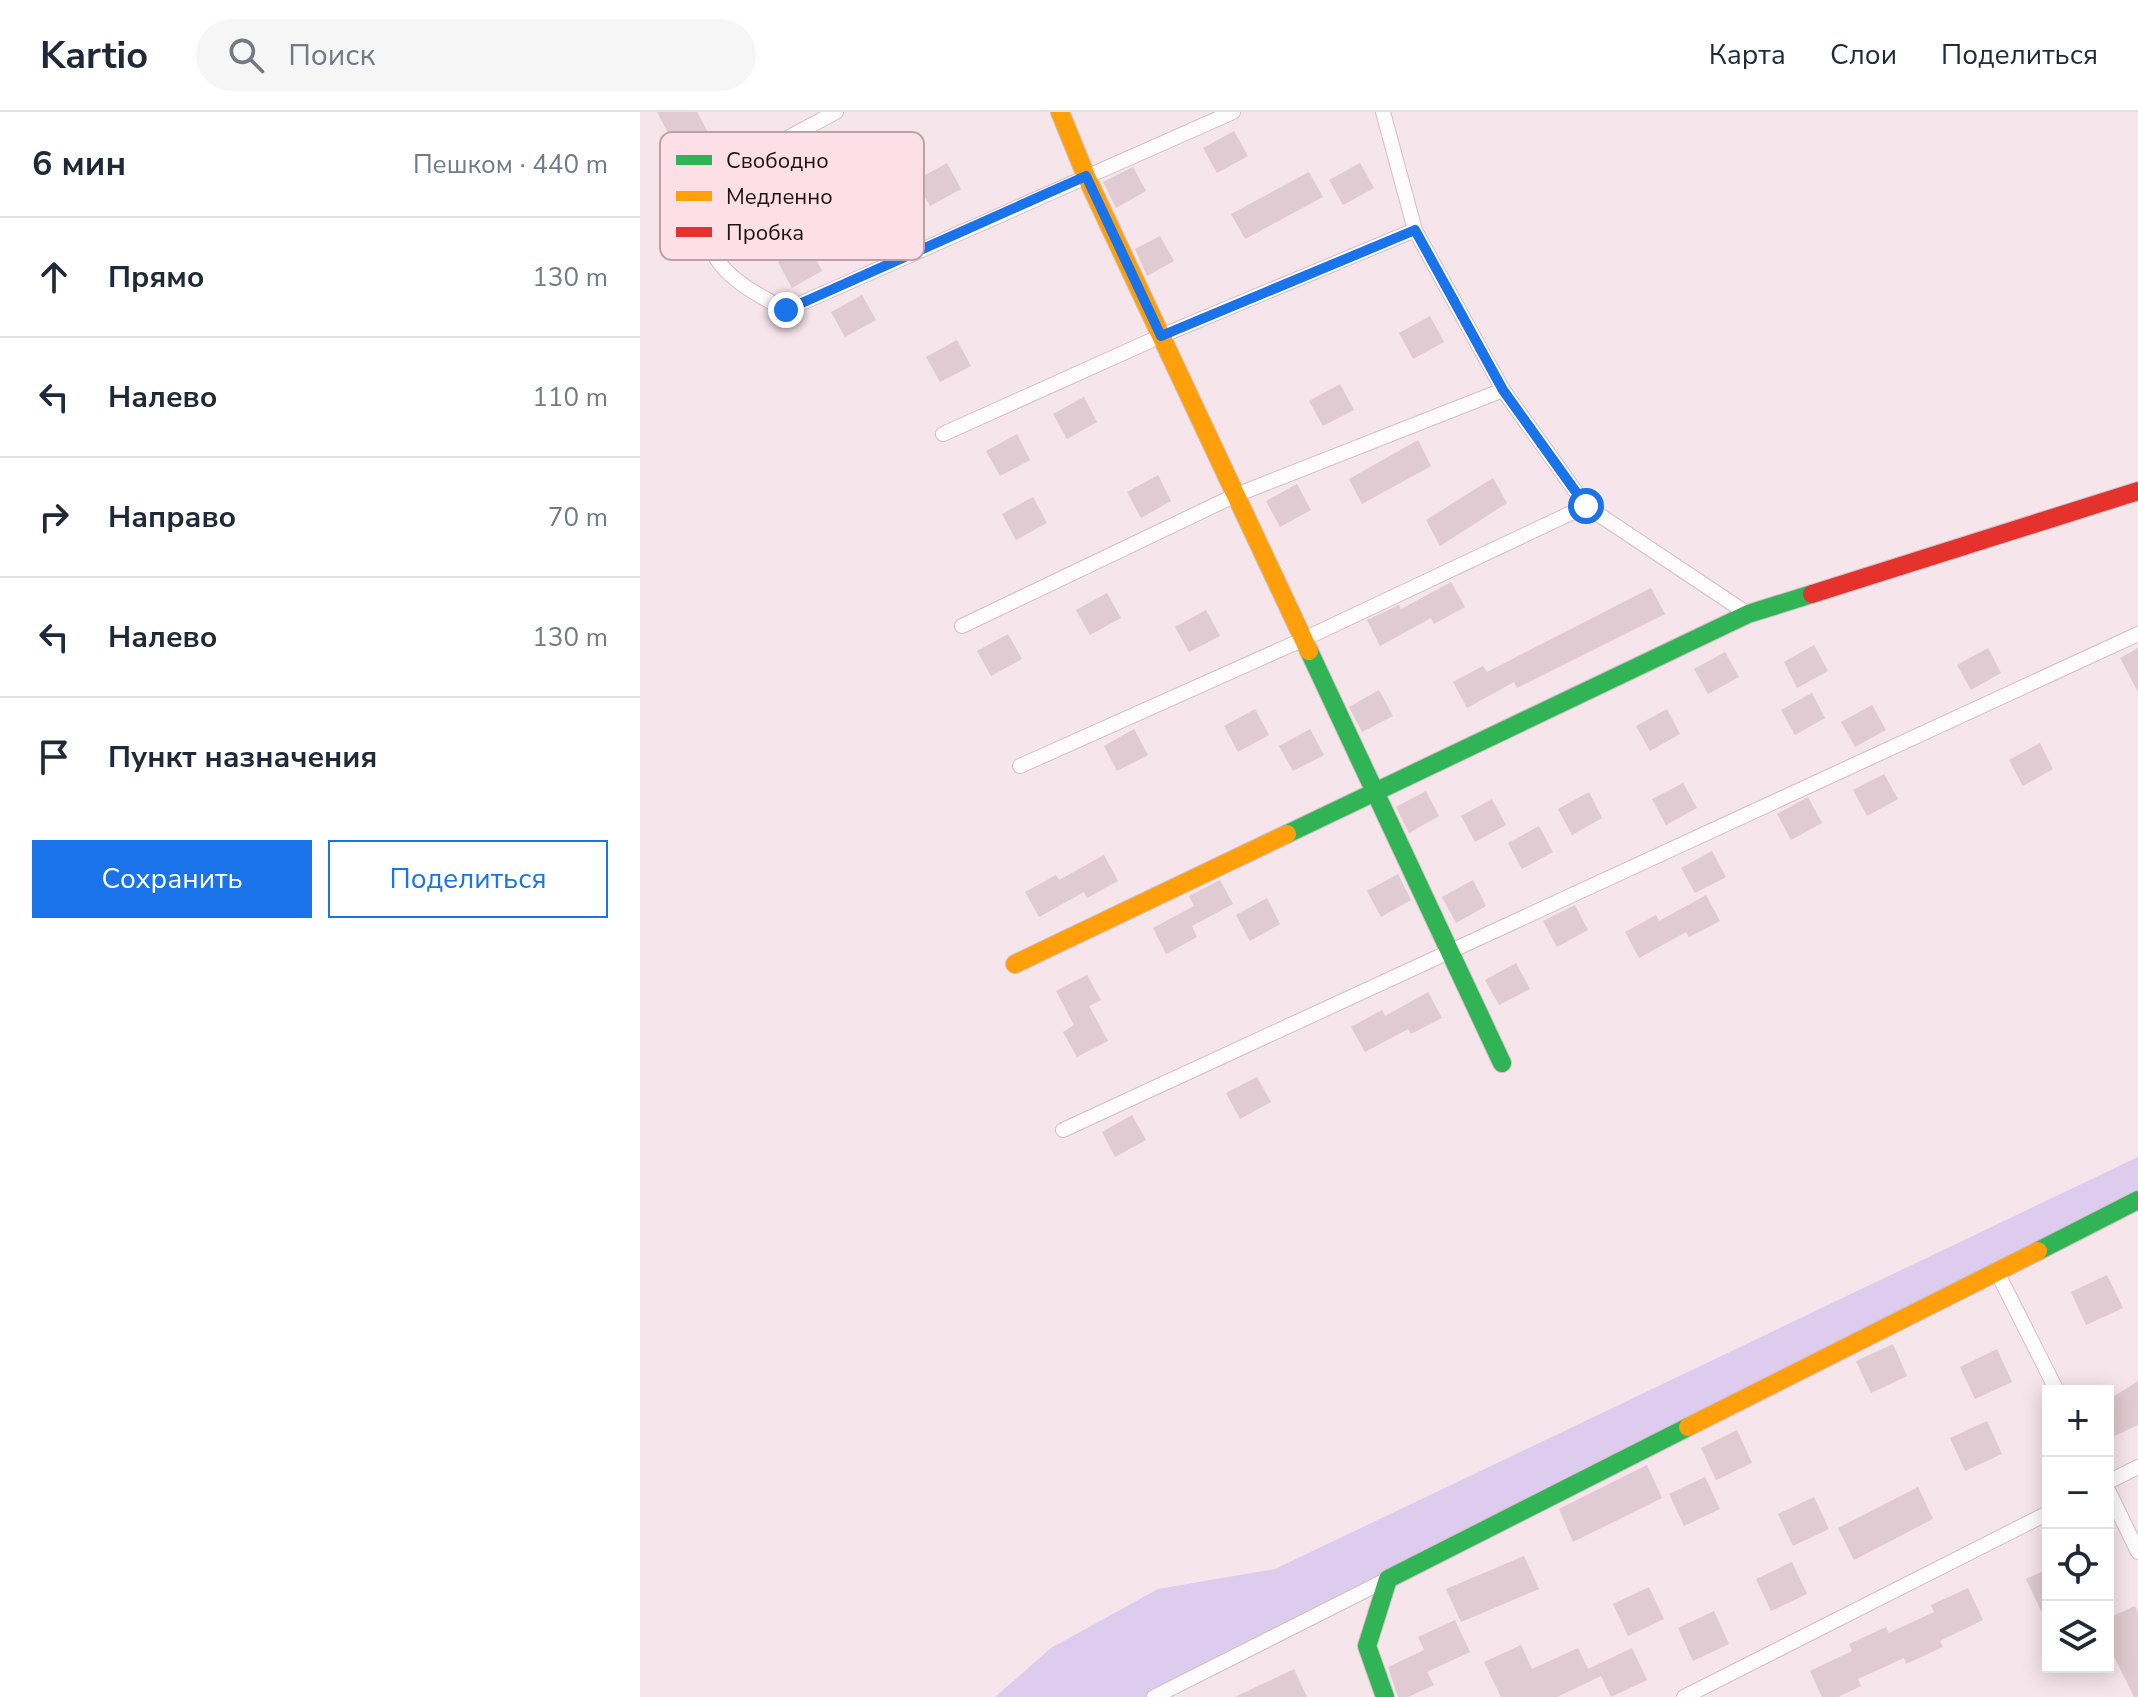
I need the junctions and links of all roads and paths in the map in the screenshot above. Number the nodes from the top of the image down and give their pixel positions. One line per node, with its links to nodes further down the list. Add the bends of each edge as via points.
1 (836, 112): 5 (street)
2 (1060, 112): 6 (street)
3 (1233, 112): 6 (street)
4 (1383, 112): 7 (street)
5 (799, 132)
6 (1086, 176): 8 (street); 11 (street)
7 (1415, 230): 11 (street); 12 (street)
8 (924, 248)
9 (716, 260): 10 (street, via 738,285 786,310)
10 (898, 260)
11 (1161, 336): 13 (street); 15 (street)
12 (1503, 390): 15 (street); 16 (street)
13 (943, 434)
14 (2138, 491): 17 (street)
15 (1236, 495): 18 (street); 20 (street)
16 (1586, 506): 17 (street); 20 (street)
17 (1748, 614): 22 (street)
18 (962, 626)
19 (2138, 634): 23 (street)
20 (1304, 639): 21 (street); 22 (street)
21 (1020, 766)
22 (1376, 791): 23 (street); 24 (street)
23 (1451, 951): 25 (street); 26 (street)
24 (1015, 964)
25 (1502, 1063)
26 (1063, 1130)
27 (2138, 1200): 28 (street)
28 (1997, 1272): 29 (street); 35 (street)
29 (2054, 1385)
30 (2138, 1467): 31 (street)
31 (2114, 1479)
32 (2114, 1502): 34 (street)
33 (2042, 1516): 38 (street)
34 (2138, 1552)
35 (1388, 1579): 36 (street); 37 (street, via 1367,1646)
36 (1154, 1697)
37 (1385, 1697)
38 (1684, 1697)

